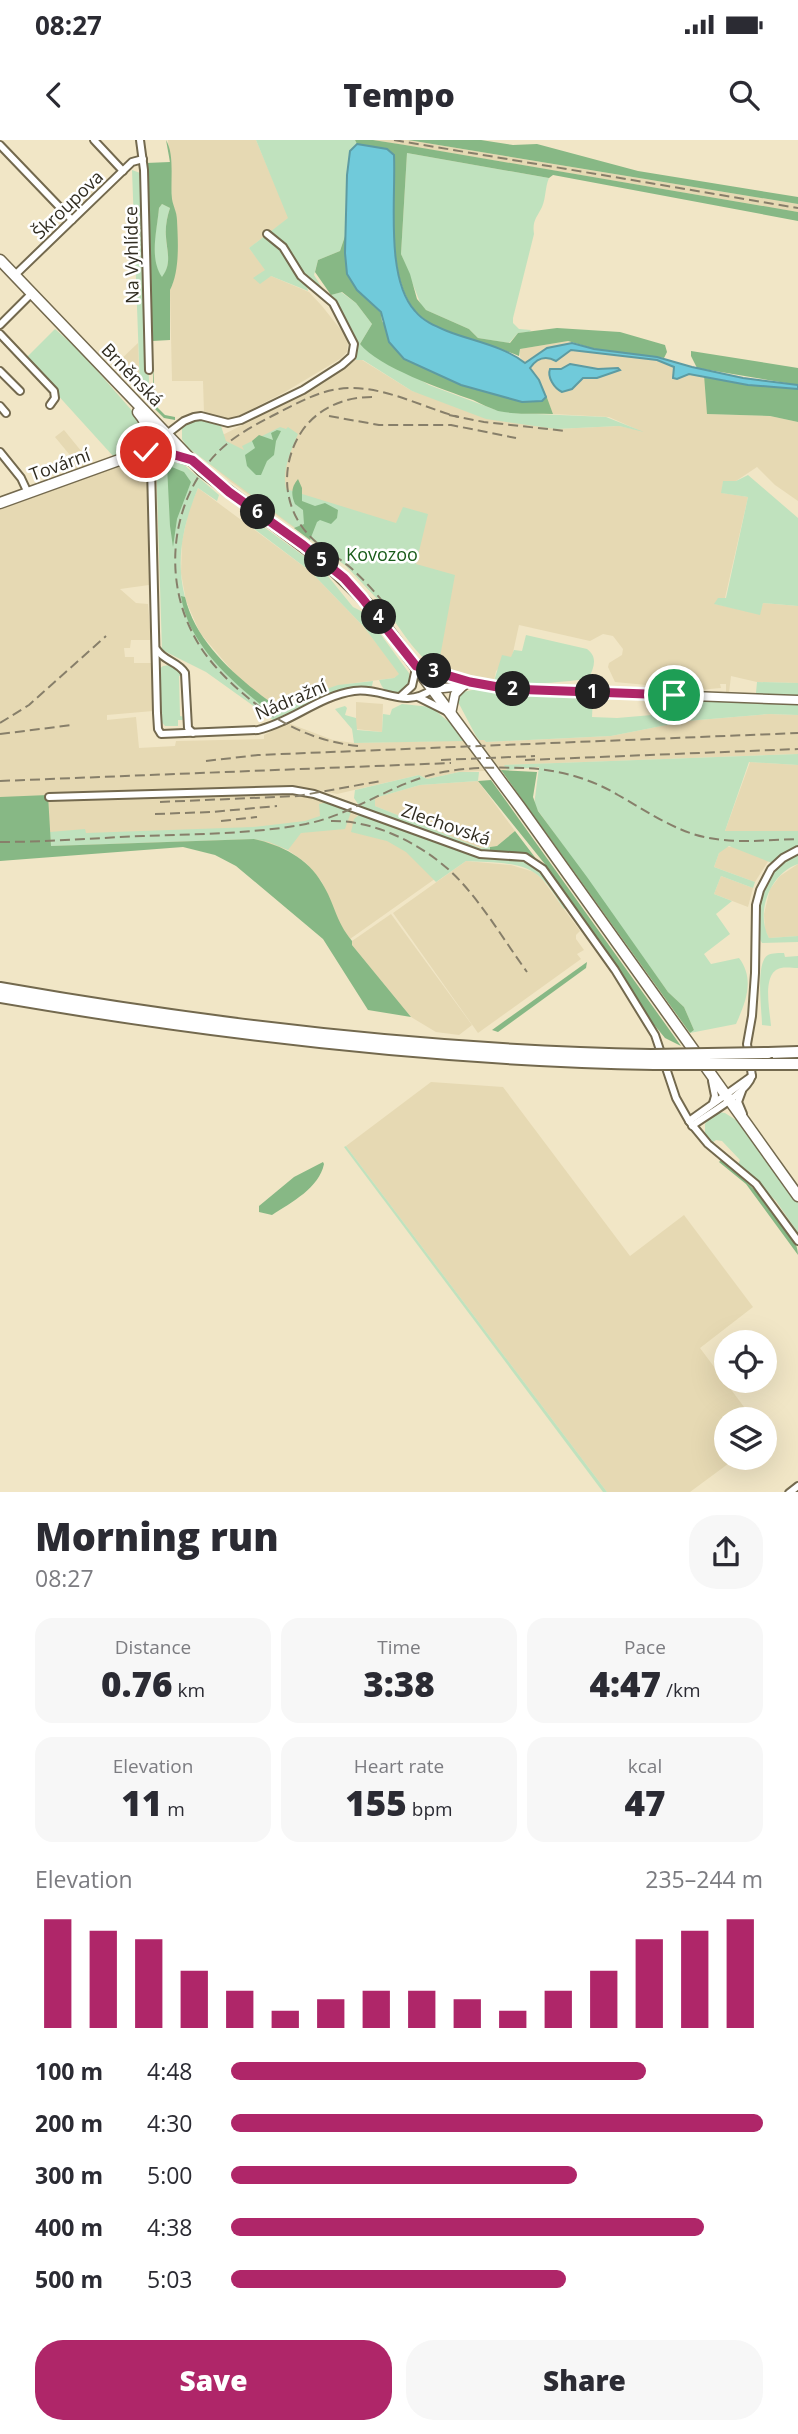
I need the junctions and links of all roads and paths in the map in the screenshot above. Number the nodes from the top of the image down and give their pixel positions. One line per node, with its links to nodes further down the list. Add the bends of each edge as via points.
1 (93, 140): 5 (street)
2 (140, 140): 4 (street, Na Vyhlídce)
3 (0, 145): 6 (street)
4 (143, 159): 5 (street, Škroupova); 13 (street, Na Vyhlídce)
5 (123, 172): 6 (street, Škroupova)
6 (72, 220): 9 (street, Škroupova)
7 (267, 234): 20 (street, via 284,247 301,276 333,303 354,344 352,356 303,390 241,420 230,423 194,417)
8 (0, 260): 9 (main road, Brněnská)
9 (15, 275): 10 (main road, Brněnská)
10 (32, 293): 11 (street); 15 (main road, Brněnská)
11 (0, 325)
12 (0, 334): 17 (street, via 54,391)
13 (149, 370)
14 (0, 371): 16 (street)
15 (105, 371): 20 (main road, Brněnská); 22 (main road, via 148,426 146,442)
16 (20, 391)
17 (50, 405)
18 (0, 406): 19 (street)
19 (6, 413)
20 (167, 434): 22 (main road, Tovární); 23 (main road, Brněnská)
21 (0, 452): 25 (street)
22 (133, 455): 23 (main road, via 154,451); 25 (main road, Tovární)
23 (192, 460): 29 (main road, Brněnská, via 344,578)
24 (151, 467): 27 (street, Nádražní)
25 (28, 493): 26 (main road, Tovární)
26 (0, 503)
27 (156, 648): 28 (street); 30 (street, Nádražní)
28 (173, 663): 30 (street, via 164,663); 38 (street, via 186,673)
29 (416, 666): 31 (main road); 33 (main road, Brněnská); 35 (street, via 412,686)
30 (156, 671): 38 (street, Nádražní, via 158,729 161,734)
31 (452, 677): 32 (main road); 33 (main road)
32 (466, 684): 33 (main road); 36 (main road); 37 (main road, via 454,696)
33 (433, 689): 34 (street, Nádražní); 37 (main road, Brněnská)
34 (418, 697): 35 (street, Nádražní); 37 (street)
35 (399, 698): 38 (street, Nádražní, via 351,691 265,729)
36 (798, 700)
37 (451, 714): 46 (main road, Brněnská)
38 (190, 730)
39 (49, 797): 50 (street, Zlechovská, via 292,790 480,854 525,857 535,862 615,970 655,1035 676,1098)
40 (798, 850): 47 (street, via 771,869 756,905 747,1044 752,1076)
41 (0, 988): 44 (highway, via 373,1041)
42 (0, 997): 44 (highway, via 372,1049 514,1060)
43 (798, 1052): 44 (highway, bridge)
44 (653, 1060): 45 (highway, bridge)
45 (798, 1064)
46 (708, 1071): 47 (street); 48 (main road, Brněnská); 49 (street)
47 (740, 1088): 48 (street); 51 (street, via 738,1102)
48 (727, 1097): 49 (street); 51 (main road, Brněnská)
49 (715, 1105): 50 (street); 51 (street, via 731,1111)
50 (691, 1123): 53 (street, Zlechovská, via 708,1144 756,1184)
51 (754, 1134): 52 (main road, Brněnská)
52 (798, 1196)
53 (798, 1241)

